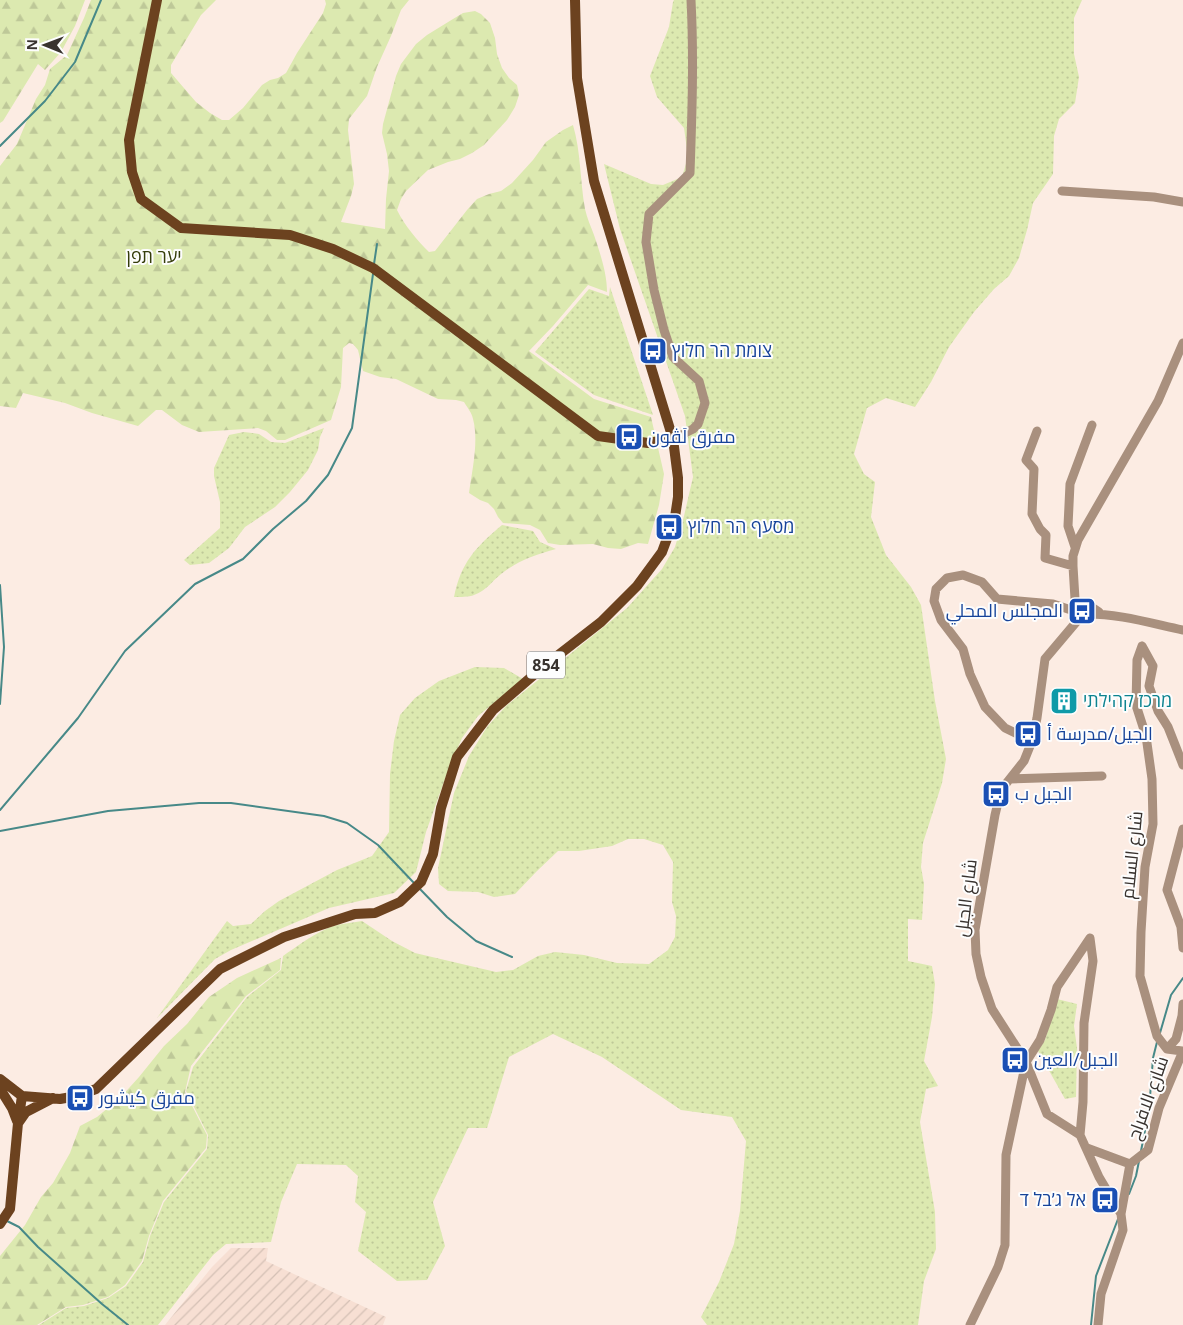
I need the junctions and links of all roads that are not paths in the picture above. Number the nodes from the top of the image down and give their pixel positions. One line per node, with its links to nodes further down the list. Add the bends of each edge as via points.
1 (157, 0): 9 (main road, via 129,140 132,172 141,200 181,228 290,235 333,248 373,268 598,436 648,443)
2 (575, 0): 9 (main road, 854, via 577,78 594,181)
3 (691, 0): 9 (street, via 693,92 690,173 649,214 646,242 654,290 670,348 674,357 699,381 705,403 698,424)
4 (1062, 191): 5 (street)
5 (1183, 202)
6 (1183, 343): 10 (street, via 1158,402)
7 (1092, 425): 10 (street, via 1070,484 1068,526)
8 (1037, 431): 11 (street, via 1026,460 1034,469 1032,514 1046,535 1045,558)
9 (673, 439): 28 (main road, 854, via 678,497 675,517 662,552 637,586 601,622 493,710 456,757 441,808 434,854 420,882 400,902 284,936 220,969 96,1089 77,1096)
10 (1075, 548): 11 (street)
11 (1073, 566): 13 (street, via 1075,599 1079,605 1093,608)
12 (1083, 614): 13 (street); 15 (street, شارع الجبل, via 1045,659); 15 (street, via 1053,604 997,599 982,582 963,576 946,578 936,589 934,601 941,620 963,650 985,707 1005,728)
13 (1101, 614): 14 (street)
14 (1183, 630)
15 (1032, 741): 18 (street, شارع الجبل, via 1024,761)
16 (1183, 765): 22 (street, شارع السلام, via 1149,686 1153,666 1142,646 1137,660 1136,705 1146,736 1152,779 1153,824 1145,867 1140,976 1156,1036)
17 (1102, 776): 18 (street)
18 (1010, 779): 24 (street, شارع الجبل, via 1000,790 995,815 975,930 976,954 992,1009)
19 (1183, 829): 20 (street, via 1167,890 1180,927)
20 (1183, 948)
21 (1183, 1004): 22 (street, via 1176,1040)
22 (1167, 1050): 23 (street)
23 (1183, 1051): 32 (street, شارع الافراح, via 1159,1108 1148,1150)
24 (1026, 1062): 30 (street, شارع الجبل, via 1047,1114); 30 (street, via 1040,1040 1057,988 1090,938 1094,961 1084,1023); 35 (street, via 1006,1155 1005,1245 998,1268)
25 (0, 1079): 27 (main road)
26 (0, 1089): 29 (main road)
27 (22, 1096): 28 (main road, 854); 29 (main road)
28 (53, 1098): 29 (main road, via 26,1112)
29 (18, 1123): 34 (main road, via 10,1209)
30 (1080, 1135): 31 (street, شارع الجبل)
31 (1087, 1148): 32 (street, شارع الافراح); 33 (street, شارع الجبل, via 1099,1177)
32 (1130, 1164): 33 (street)
33 (1121, 1214): 36 (street, via 1123,1230 1101,1294)
34 (0, 1224)
35 (970, 1325)
36 (1098, 1325)

